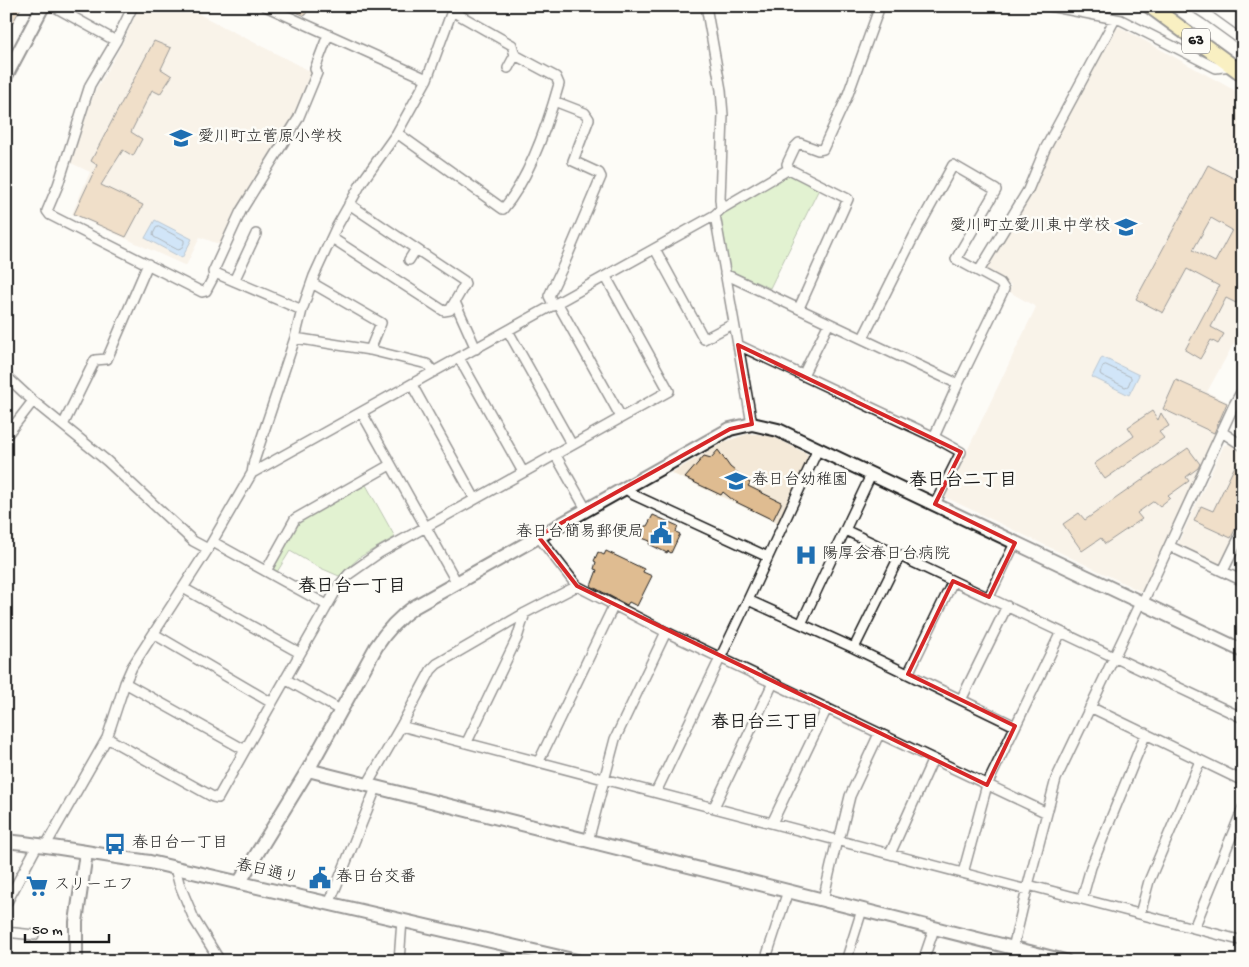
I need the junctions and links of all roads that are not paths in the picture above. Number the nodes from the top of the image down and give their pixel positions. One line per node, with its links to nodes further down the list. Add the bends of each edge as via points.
1 (43, 6): 18 (street)
2 (53, 6): 13 (street)
3 (133, 6): 13 (street)
4 (265, 6): 12 (street)
5 (706, 6): 24 (street, via 723,115)
6 (880, 6): 22 (street, via 847,97 823,149 799,143 787,164)
7 (1049, 6): 11 (street)
8 (1150, 6): 17 (main road, 63)
9 (1192, 6): 14 (street)
10 (453, 8): 15 (street, via 512,45); 19 (street)
11 (1115, 19): 17 (street, via 1216,68); 31 (street, via 1044,149 1028,190)
12 (328, 35): 19 (street); 32 (street, via 298,119 241,212)
13 (116, 41): 30 (street, via 90,85 47,211)
14 (1243, 41)
15 (515, 56): 16 (street); 20 (street, via 556,77 559,84)
16 (508, 68)
17 (1237, 70)
18 (6, 76)
19 (427, 79): 21 (street)
20 (554, 101): 21 (street, via 524,166 516,194 502,213); 38 (street, via 585,113 589,119 573,161 601,177 584,209 549,296)
21 (396, 133): 23 (street)
22 (789, 169): 24 (street); 39 (street, via 848,199)
23 (349, 204): 26 (street); 27 (street)
24 (718, 212): 28 (street); 33 (street)
25 (256, 234): 35 (street)
26 (332, 238): 36 (street); 37 (street, via 444,311 450,310)
27 (416, 248): 29 (street); 37 (street, via 464,280)
28 (655, 249): 34 (street); 42 (street, via 704,339)
29 (409, 260)
30 (148, 264): 32 (street, via 202,292 206,291); 60 (street, via 106,358 95,360)
31 (979, 271): 45 (street, via 956,259 996,190 953,164); 53 (street, via 1000,283 1004,289)
32 (213, 272): 35 (street)
33 (725, 274): 39 (street); 42 (street)
34 (606, 277): 38 (street); 58 (street, via 669,391)
35 (234, 281): 40 (street)
36 (312, 283): 40 (street); 48 (street, via 382,322)
37 (456, 302): 47 (street)
38 (556, 305): 43 (street); 58 (street)
39 (799, 308): 41 (street)
40 (302, 310): 44 (street)
41 (829, 322): 45 (street); 51 (street)
42 (733, 324): 46 (street)
43 (508, 331): 47 (street); 64 (street)
44 (295, 338): 48 (street); 70 (street)
45 (862, 338): 53 (street)
46 (738, 345): 51 (street); 59 (street)
47 (476, 349): 49 (street)
48 (370, 350): 50 (street, via 427,364)
49 (459, 358): 50 (street); 69 (street)
50 (434, 372): 54 (street)
51 (803, 375): 63 (street)
52 (6, 376): 56 (street)
53 (958, 384): 63 (street)
54 (412, 385): 57 (street); 73 (street)
55 (1243, 389): 61 (street)
56 (32, 401): 60 (street); 62 (street)
57 (362, 413): 68 (street); 70 (street)
58 (621, 417): 64 (street)
59 (752, 424): 66 (street, via 778,430); 72 (street, via 730,429)
60 (63, 425): 81 (street, via 193,540)
61 (1222, 432): 65 (street); 82 (street)
62 (6, 436)
63 (934, 437): 74 (street, via 961,452)
64 (572, 444): 67 (street)
65 (1243, 446)
66 (818, 449): 71 (street); 84 (street)
67 (554, 454): 69 (street); 75 (street)
68 (390, 465): 76 (street); 85 (street, via 295,519)
69 (523, 472): 73 (street)
70 (252, 473): 81 (street)
71 (871, 475): 74 (street); 77 (street)
72 (625, 488): 75 (street); 84 (street, via 634,496)
73 (475, 499): 76 (street)
74 (935, 504): 80 (street)
75 (586, 509): 79 (street)
76 (426, 527): 89 (street); 95 (street, via 362,563)
77 (845, 530): 83 (street); 99 (street)
78 (1243, 530): 86 (street)
79 (538, 536): 89 (street); 90 (street)
80 (1015, 543): 92 (street); 94 (street)
81 (210, 546): 85 (street); 91 (street)
82 (1169, 546): 86 (street); 94 (street)
83 (900, 555): 87 (street); 103 (street)
84 (768, 557): 93 (street)
85 (266, 571): 95 (street)
86 (1223, 571): 88 (street)
87 (953, 581): 92 (street); 108 (street)
88 (1243, 581)
89 (457, 582): 116 (street, via 414,607 387,630)
90 (577, 586): 96 (street); 98 (street)
91 (183, 588): 102 (street); 105 (street)
92 (989, 597): 97 (street)
93 (748, 600): 99 (street); 106 (street)
94 (1141, 604): 104 (street); 107 (street)
95 (327, 605): 105 (street)
96 (614, 606): 100 (street); 127 (street)
97 (1007, 606): 101 (street); 112 (street)
98 (525, 613): 118 (street, via 437,664); 123 (street, via 517,638)
99 (801, 624): 103 (street)
100 (666, 632): 106 (street); 129 (street, via 615,740)
101 (1061, 632): 107 (street); 119 (street)
102 (154, 634): 110 (street); 113 (street)
103 (854, 648): 108 (street)
104 (1243, 651)
105 (300, 653): 109 (street)
106 (720, 657): 111 (street); 133 (street)
107 (1114, 657): 114 (street); 117 (street)
108 (908, 674): 112 (street)
109 (285, 680): 113 (street); 116 (street)
110 (125, 683): 122 (street); 124 (street)
111 (773, 683): 115 (street); 134 (street)
112 (961, 700): 119 (street)
113 (272, 703): 124 (street)
114 (1090, 707): 120 (street); 136 (street, via 1056,779)
115 (826, 708): 121 (street); 137 (street)
116 (340, 710): 128 (street)
117 (1243, 718)
118 (401, 726): 123 (street); 132 (street)
119 (1015, 726): 131 (street)
120 (1146, 733): 126 (street); 149 (street, via 1091,867)
121 (879, 734): 125 (street); 138 (street, via 850,796)
122 (107, 738): 124 (street, via 213,798 218,798); 141 (street)
123 (467, 742): 127 (street)
124 (245, 750)
125 (933, 759): 131 (street); 143 (street)
126 (1200, 760): 130 (street); 154 (street, via 1149,881)
127 (539, 761): 129 (street)
128 (308, 770): 132 (street); 146 (street)
129 (604, 779): 133 (street); 139 (street)
130 (1243, 781)
131 (987, 785): 136 (street); 145 (street)
132 (371, 786): 139 (street); 152 (street)
133 (656, 792): 134 (street)
134 (714, 807): 137 (street)
135 (1243, 808): 156 (street)
136 (1047, 813): 147 (street)
137 (772, 823): 138 (street)
138 (838, 840): 143 (street); 150 (street)
139 (588, 841): 148 (street)
140 (6, 842): 141 (street, 春日通り)
141 (42, 845): 142 (street, 春日通り); 151 (street)
142 (86, 853): 144 (street, 春日通り); 162 (street, via 76,922)
143 (890, 854): 145 (street)
144 (175, 868): 146 (street, 春日通り); 163 (street, via 194,919)
145 (963, 873): 147 (street)
146 (239, 883): 152 (street, 春日通り)
147 (1027, 888): 149 (street); 161 (street)
148 (788, 891): 150 (street); 166 (street)
149 (1082, 899): 154 (street)
150 (824, 900): 153 (street)
151 (6, 904)
152 (329, 904): 155 (street, 春日通り)
153 (862, 910): 157 (street); 167 (street)
154 (1140, 914): 156 (street)
155 (402, 920): 164 (street); 165 (street, 春日通り)
156 (1194, 928): 160 (street)
157 (934, 929): 161 (street); 168 (street)
158 (6, 932): 159 (street)
159 (34, 935)
160 (1243, 941)
161 (1013, 948): 169 (street)
162 (76, 961)
163 (220, 961)
164 (399, 961)
165 (577, 961)
166 (765, 961)
167 (846, 961)
168 (923, 961)
169 (1065, 961)

